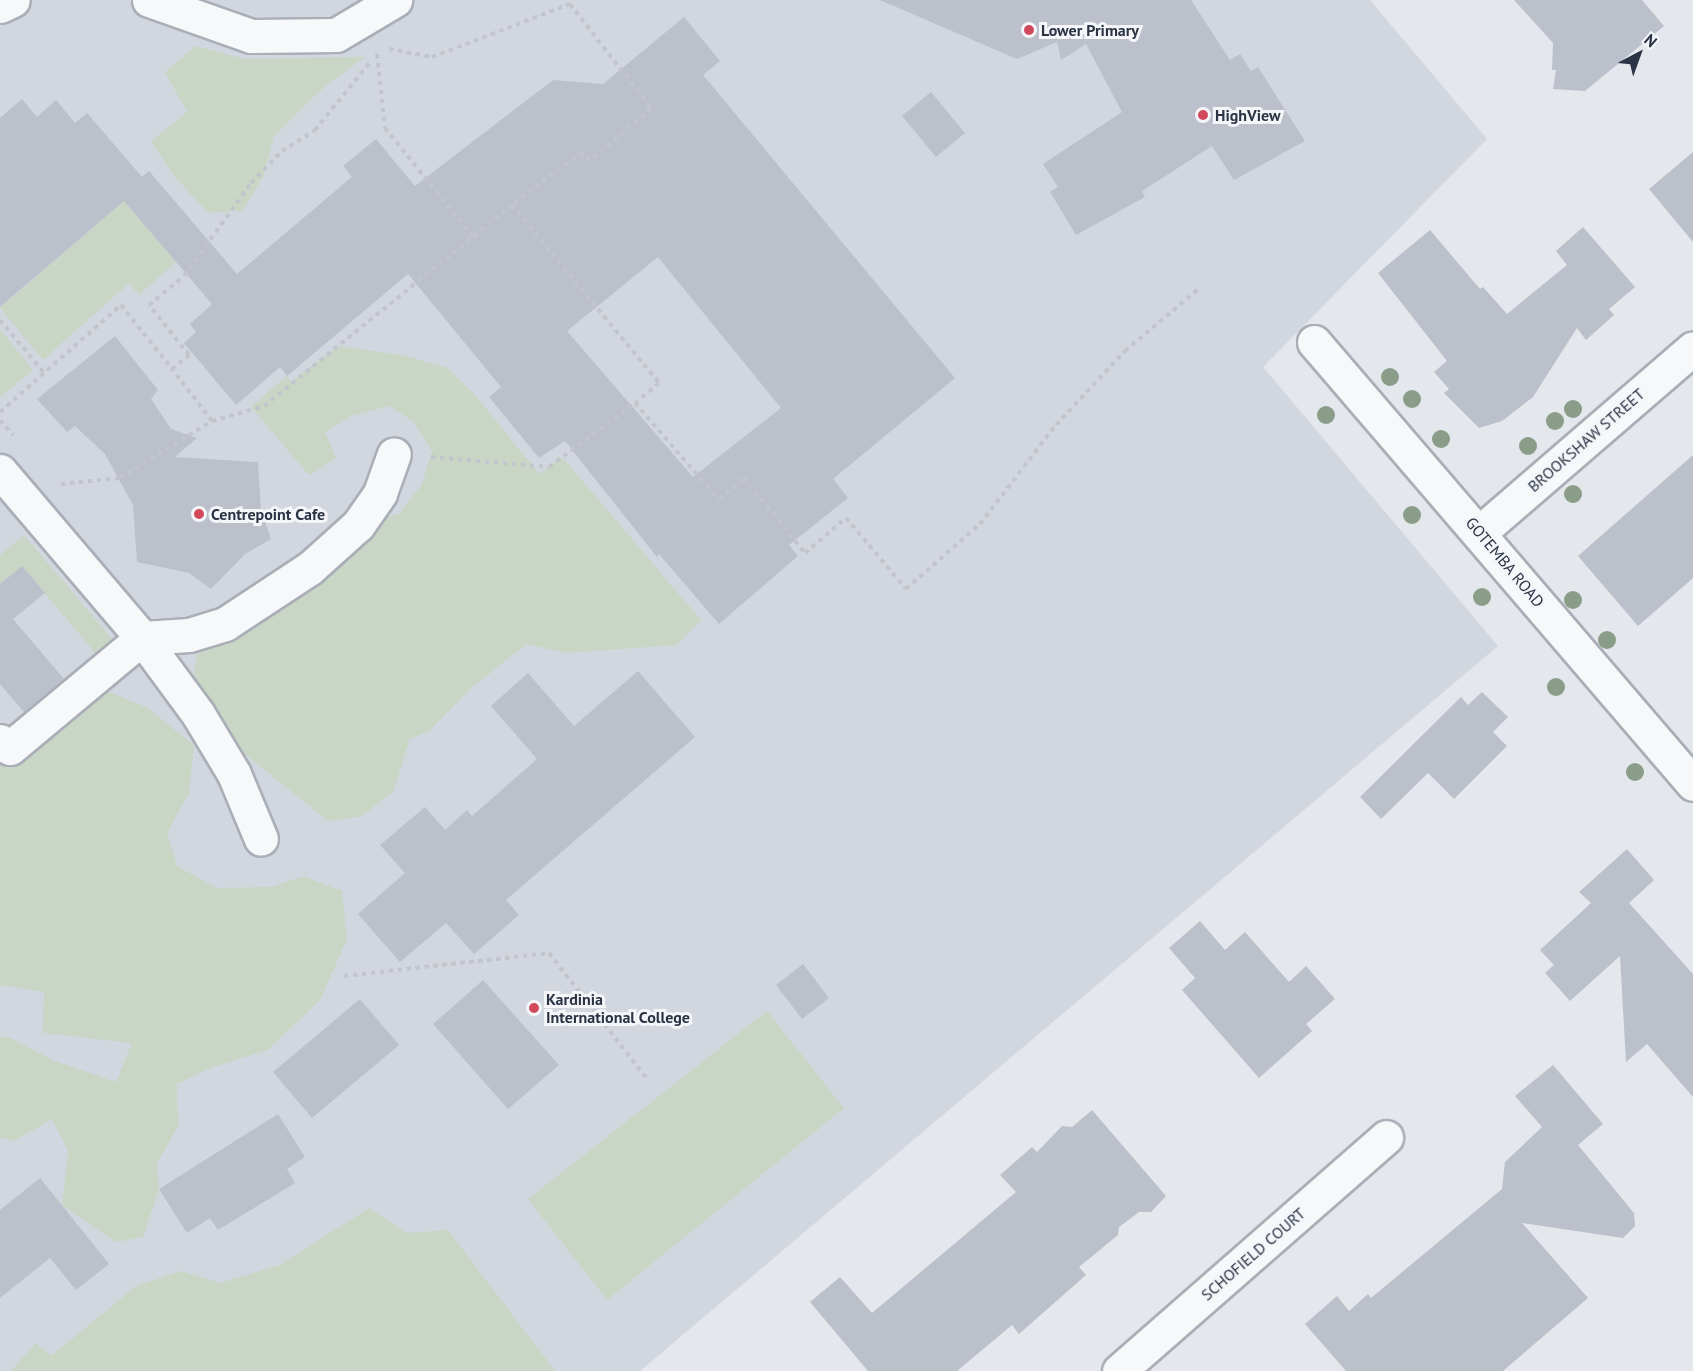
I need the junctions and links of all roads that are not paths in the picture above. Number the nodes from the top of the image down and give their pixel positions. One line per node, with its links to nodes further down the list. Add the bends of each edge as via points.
1 (13, 0): 4 (street)
2 (149, 0): 3 (street, via 251,36 336,35)
3 (395, 0)
4 (0, 6)
5 (1314, 342): 9 (street, GOTEMBA ROAD)
6 (1693, 348): 9 (street, BROOKSHAW STREET)
7 (394, 454): 10 (street, via 380,493 358,525 310,568 225,624 189,635)
8 (0, 471): 10 (street)
9 (1480, 532): 12 (street, GOTEMBA ROAD)
10 (142, 638): 11 (street, via 10,748); 13 (street, via 198,714 234,774)
11 (0, 741)
12 (1693, 784)
13 (261, 839)
14 (1386, 1137): 15 (street, SCHOFIELD COURT)
15 (1119, 1371)

